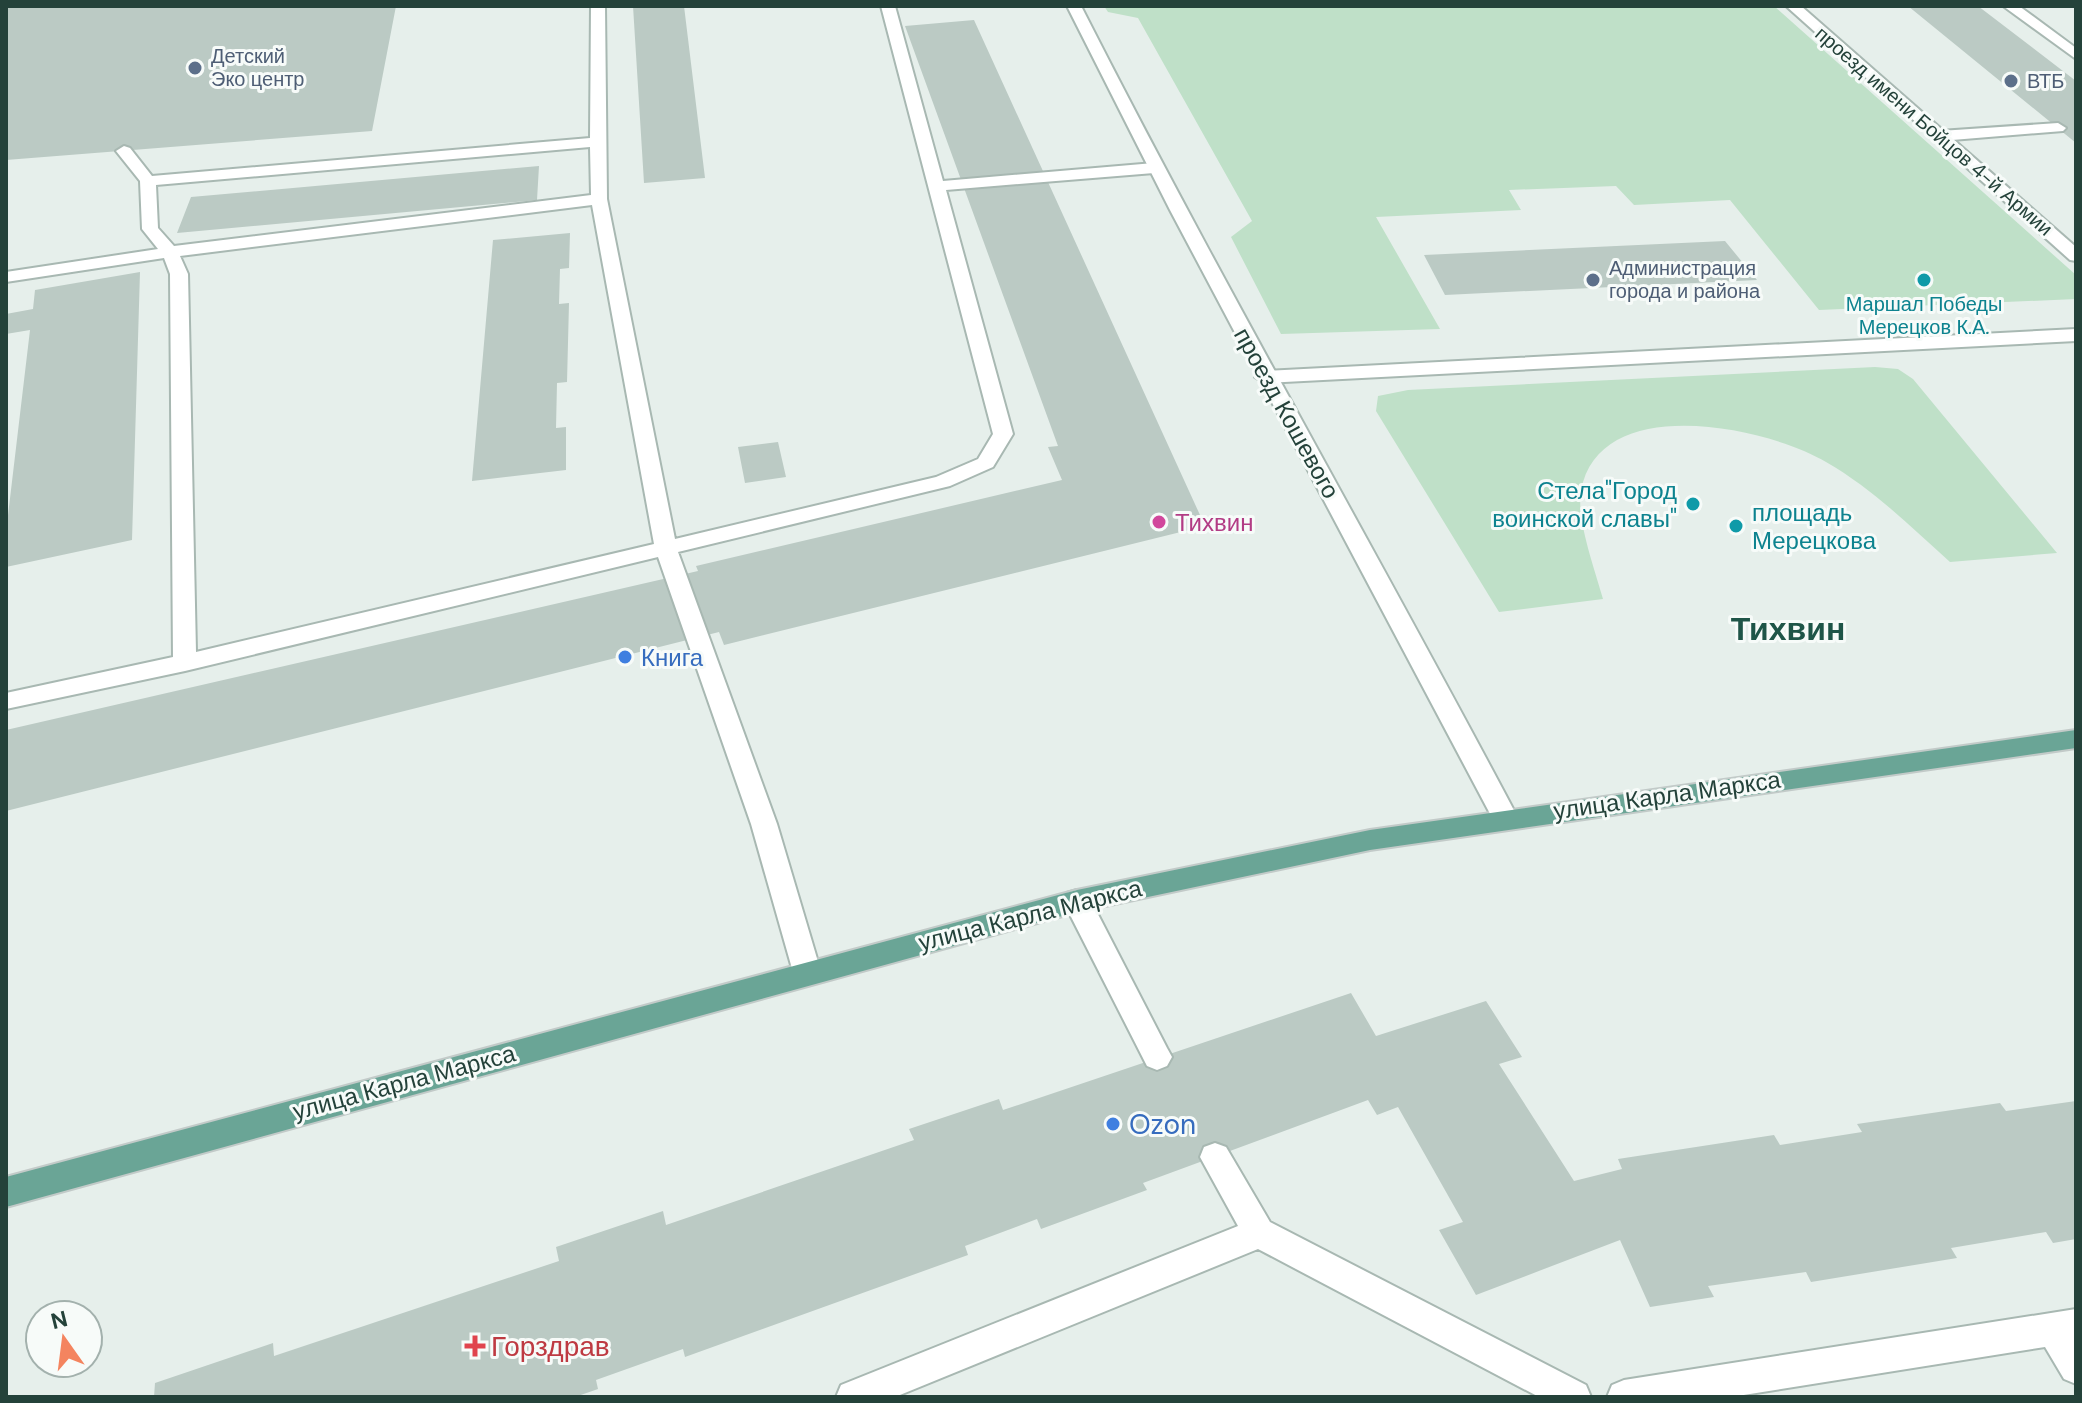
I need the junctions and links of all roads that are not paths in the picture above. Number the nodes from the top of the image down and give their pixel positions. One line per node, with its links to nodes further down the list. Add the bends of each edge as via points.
1 (598, 6): 9 (street)
2 (888, 6): 13 (street)
3 (1074, 6): 11 (street, проезд Кошевого)
4 (1793, 6): 8 (street, проезд имени Бойцов 4-й Армии)
5 (2010, 6): 6 (street)
6 (2076, 55)
7 (2058, 128): 8 (street)
8 (1940, 136): 16 (street, проезд имени Бойцов 4-й Армии)
9 (598, 142): 12 (street); 14 (street)
10 (124, 151): 12 (street)
11 (1154, 168): 13 (street); 19 (street, проезд Кошевого)
12 (148, 181): 15 (street, via 150,229)
13 (938, 186): 20 (street, via 1003,434 986,463 943,482)
14 (599, 199): 15 (street); 20 (street)
15 (170, 252): 17 (street); 21 (street, via 179,274)
16 (2076, 256)
17 (6, 277)
18 (2076, 335): 19 (street)
19 (1265, 377): 24 (street, проезд Кошевого, via 1414,641)
20 (666, 549): 21 (street); 26 (street, via 764,824)
21 (185, 663): 22 (street)
22 (6, 701)
23 (2076, 739): 24 (main road, улица Карла Маркса)
24 (1505, 818): 25 (main road, улица Карла Маркса, via 1370,840)
25 (1077, 901): 26 (main road, улица Карла Маркса); 27 (street)
26 (807, 972): 29 (main road, улица Карла Маркса)
27 (1157, 1057)
28 (1215, 1157): 30 (street)
29 (6, 1192)
30 (1259, 1233): 33 (street); 34 (street)
31 (2064, 1327): 32 (street); 35 (street)
32 (2076, 1367)
33 (853, 1397)
34 (1574, 1397)
35 (1624, 1397)

